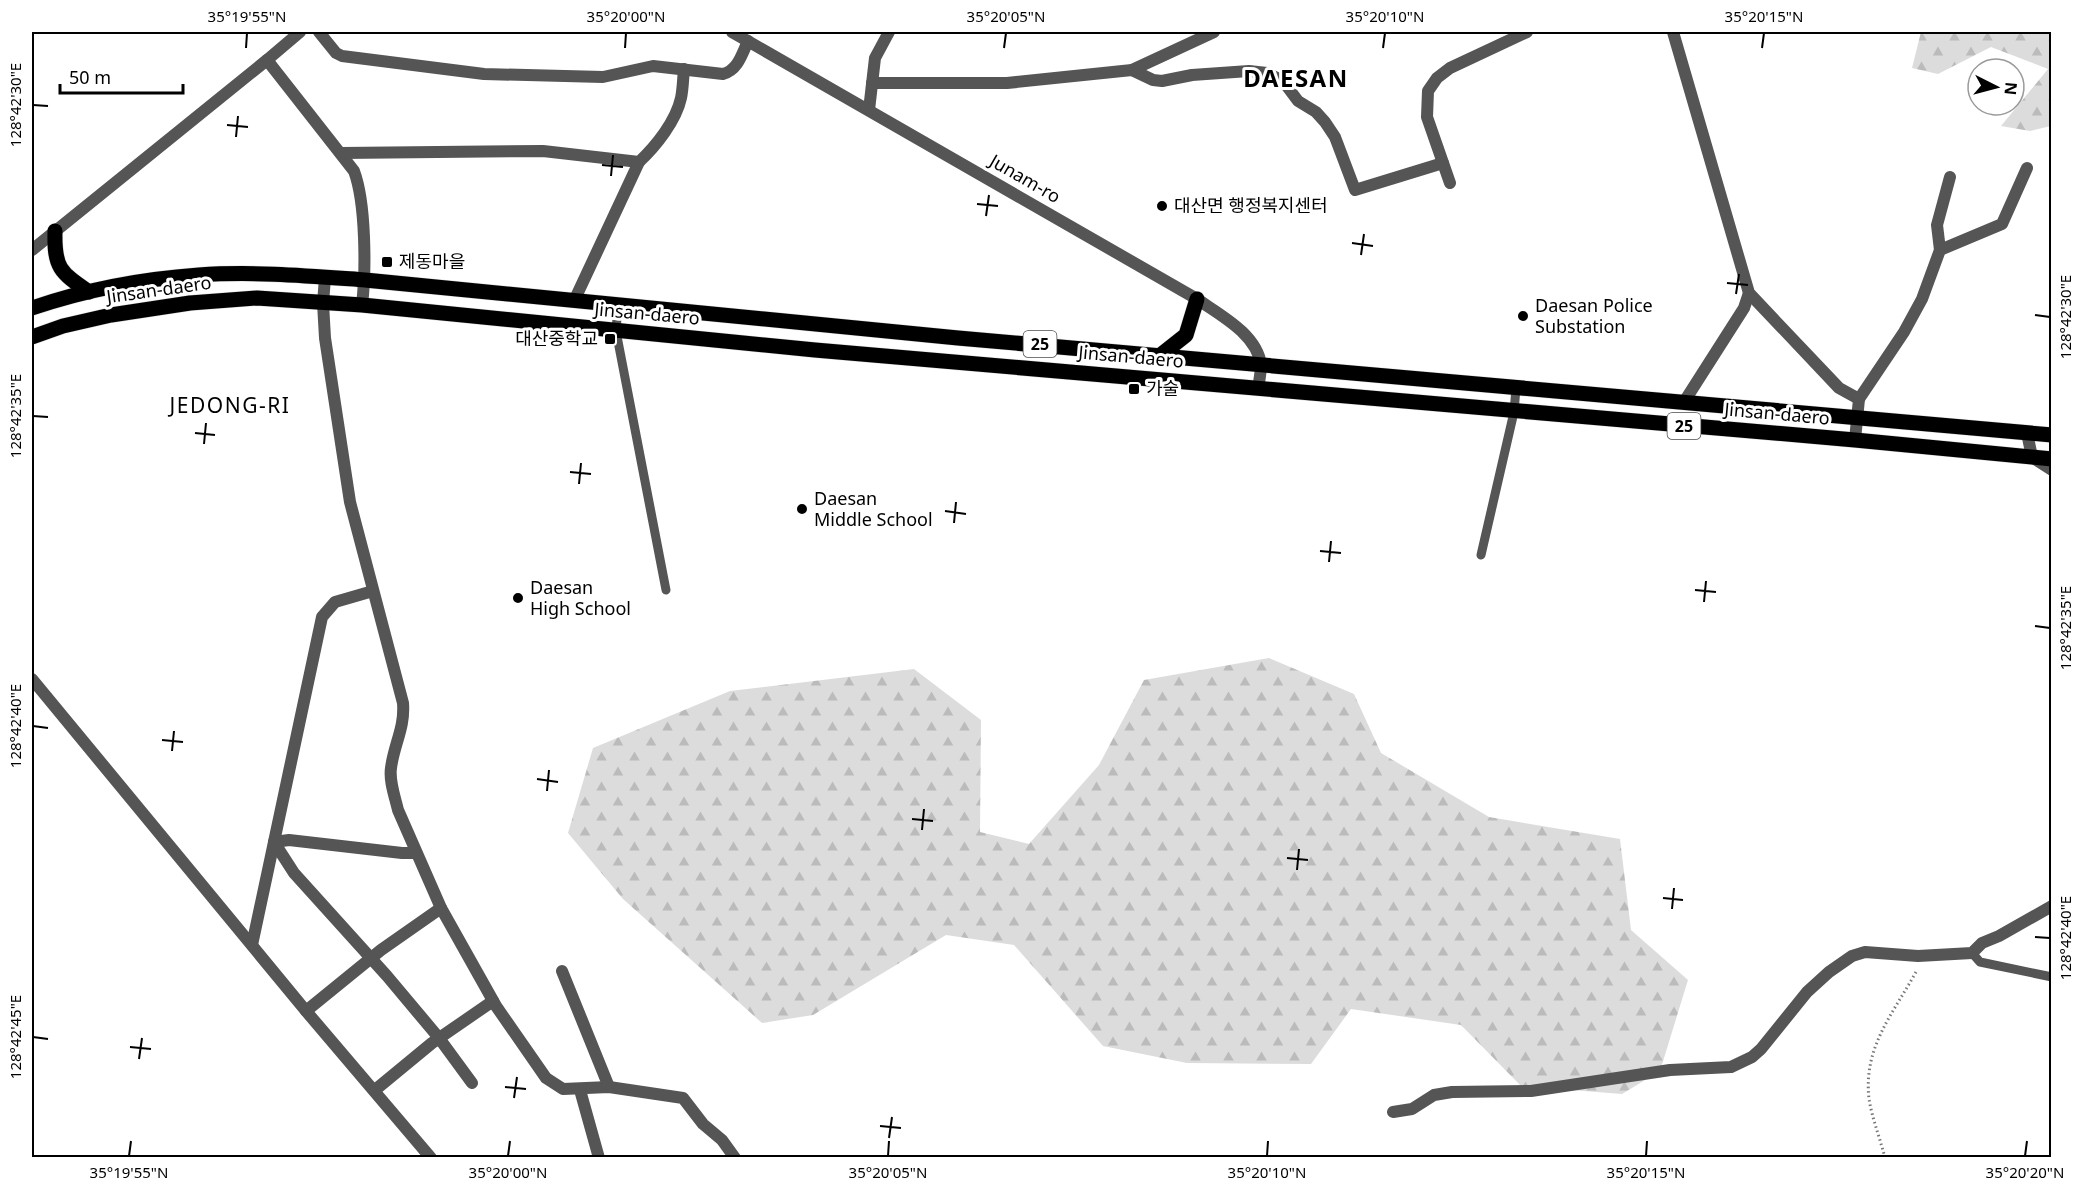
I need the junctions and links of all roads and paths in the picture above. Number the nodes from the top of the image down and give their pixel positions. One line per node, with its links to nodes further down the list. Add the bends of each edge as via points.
1 (300, 32): 9 (street)
2 (319, 32): 10 (street, via 342,56 484,74 603,76 652,66)
3 (732, 32): 8 (street, Junam-ro)
4 (889, 32): 12 (street, via 875,58)
5 (1214, 32): 11 (street)
6 (1527, 32): 16 (street, via 1450,68 1432,84 1427,117)
7 (1673, 32): 26 (street)
8 (748, 41): 10 (street, via 730,72); 13 (street, Junam-ro)
9 (267, 60): 14 (street); 20 (street)
10 (684, 69): 15 (street, via 681,99 671,120 652,150)
11 (1132, 70): 12 (street, via 1007,83); 16 (street, via 1162,81 1249,70 1283,81 1298,100 1316,112 1335,137 1355,190)
12 (872, 83): 13 (street)
13 (869, 110): 27 (street, Junam-ro)
14 (341, 153): 15 (street, via 543,152); 24 (street, via 354,171 360,189)
15 (639, 162): 28 (street)
16 (1443, 163): 19 (street)
17 (2027, 168): 22 (street, via 2002,224)
18 (1950, 177): 22 (street, via 1937,225)
19 (1450, 183)
20 (54, 231): 21 (street); 25 (main road, via 57,263 65,276)
21 (32, 250)
22 (1941, 250): 39 (street, via 1904,332)
23 (325, 278): 24 (main road, Jinsan-daero / 25); 25 (main road, Jinsan-daero / 25, via 199,275); 29 (street)
24 (365, 280): 28 (main road, Jinsan-daero / 25); 30 (street)
25 (89, 292): 32 (main road, Jinsan-daero / 25)
26 (1749, 293): 39 (street, via 1839,388); 40 (street, via 1744,308)
27 (1197, 299): 35 (main road, via 1186,334); 36 (street, Junam-ro, via 1246,335)
28 (574, 301): 31 (main road, Jinsan-daero / 25)
29 (323, 303): 30 (main road, Jinsan-daero / 25); 34 (main road, Jinsan-daero / 25, via 257,298 190,303 111,315); 51 (street, via 350,502)
30 (362, 305): 33 (main road, Jinsan-daero / 25)
31 (618, 305): 33 (lane); 35 (main road, Jinsan-daero / 25)
32 (32, 308)
33 (616, 330): 38 (main road, Jinsan-daero / 25); 50 (lane)
34 (32, 337)
35 (1162, 354): 36 (main road, Jinsan-daero / 25)
36 (1261, 365): 37 (main road, Jinsan-daero / 25); 38 (street)
37 (1516, 388): 40 (main road, Jinsan-daero / 25); 41 (lane)
38 (1258, 389): 41 (main road, Jinsan-daero / 25)
39 (1859, 399): 42 (street)
40 (1684, 402): 42 (main road, Jinsan-daero / 25)
41 (1514, 412): 45 (main road, Jinsan-daero / 25); 49 (lane)
42 (1858, 418): 43 (main road, Jinsan-daero / 25); 45 (street)
43 (2027, 433): 44 (main road, Jinsan-daero / 25); 46 (street)
44 (2052, 435)
45 (1856, 440): 46 (main road, Jinsan-daero / 25)
46 (2032, 457): 47 (main road, Jinsan-daero / 25); 48 (street)
47 (2052, 459)
48 (2052, 470)
49 (1481, 555)
50 (666, 590)
51 (373, 591): 53 (street, via 335,602 322,617); 54 (street, via 403,703 404,717 391,779 398,810)
52 (32, 679): 57 (street)
53 (274, 842): 54 (street, via 289,840); 57 (street); 60 (street, via 294,873)
54 (416, 853): 56 (street)
55 (2052, 906): 58 (street, via 1982,943)
56 (441, 908): 60 (street); 63 (street)
57 (252, 945): 64 (street)
58 (1972, 953): 59 (street); 62 (lane, via 1980,962)
59 (1925, 955): 70 (street, via 1874,952 1852,956 1807,992 1761,1049 1731,1067 1670,1070 1531,1091 1452,1092 1434,1095 1412,1109); 74 (path, via 1874,1046 1869,1066 1869,1099)
60 (371, 958): 64 (street); 65 (street)
61 (562, 971): 67 (street)
62 (2052, 977)
63 (493, 1001): 65 (street); 69 (street, via 546,1078 563,1089)
64 (306, 1011): 68 (street)
65 (439, 1038): 66 (street); 68 (street)
66 (472, 1083)
67 (609, 1087): 69 (street); 73 (street, via 683,1098)
68 (375, 1090): 71 (street)
69 (580, 1090): 72 (street)
70 (1393, 1112)
71 (431, 1158)
72 (598, 1158)
73 (735, 1158)
74 (1885, 1158)

